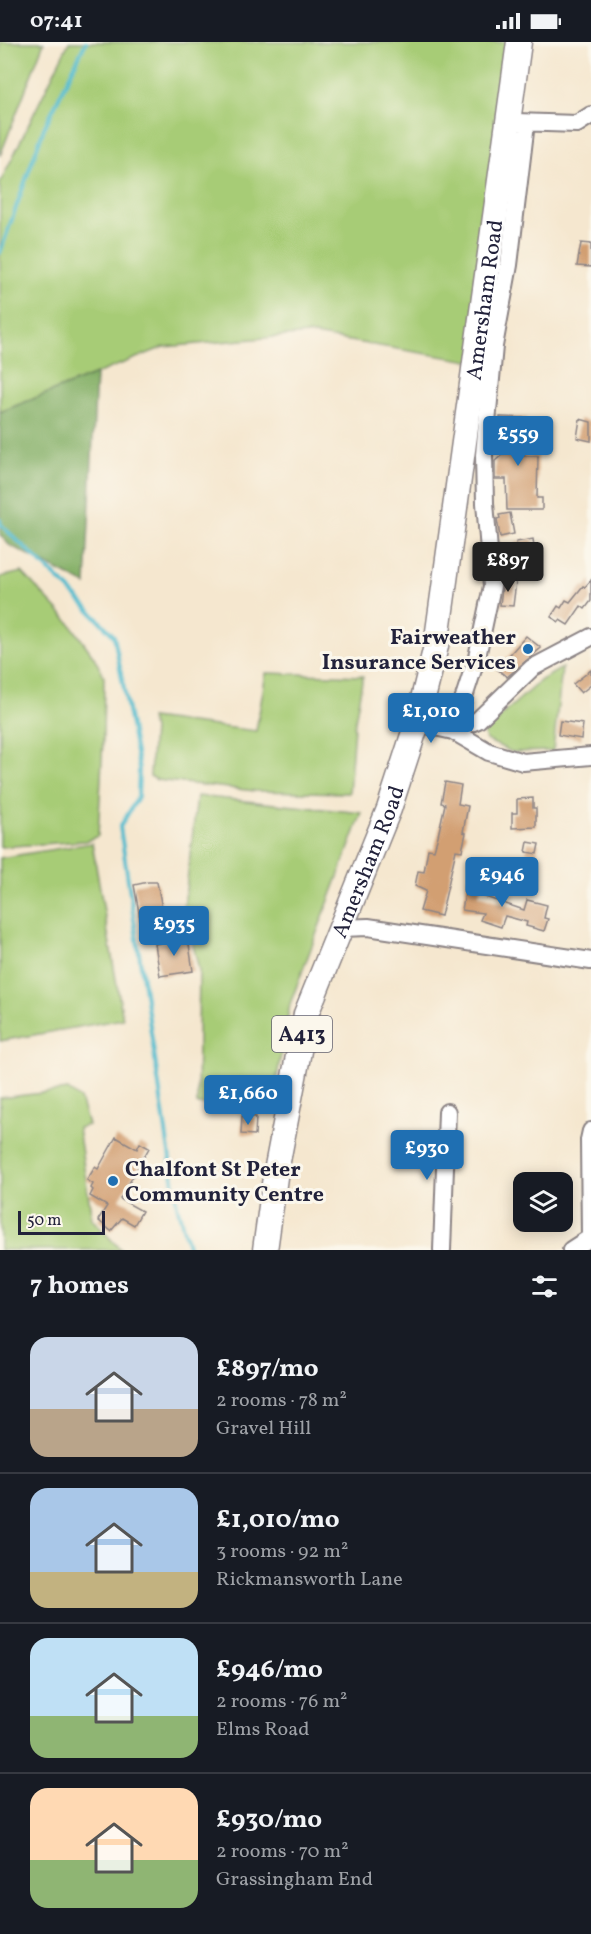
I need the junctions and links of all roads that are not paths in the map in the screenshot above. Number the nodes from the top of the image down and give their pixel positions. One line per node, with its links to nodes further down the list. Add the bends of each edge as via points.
1 (519, 42): 3 (highway, Amersham Road / A413)
2 (590, 119): 3 (street, via 577,123)
3 (516, 122): 5 (highway, Amersham Road / A413, via 436,646); 6 (street, via 509,265 494,346 484,455 492,586 477,657)
4 (591, 638): 6 (street, via 531,669 478,720)
5 (417, 723): 6 (street); 8 (highway, Amersham Road / A413, via 389,809)
6 (453, 731): 7 (street, via 489,753 524,762)
7 (591, 756)
8 (342, 928): 9 (street, via 368,927); 13 (highway, Amersham Road / A413, via 306,1014)
9 (591, 961)
10 (447, 1112): 14 (street)
11 (590, 1137): 12 (street)
12 (590, 1237): 15 (street)
13 (265, 1250)
14 (442, 1250)
15 (572, 1250)

